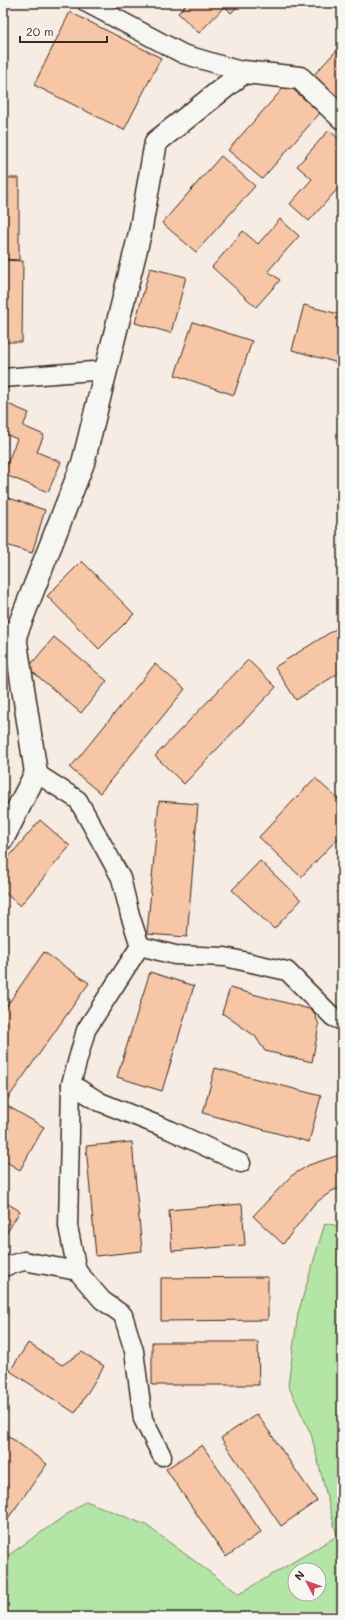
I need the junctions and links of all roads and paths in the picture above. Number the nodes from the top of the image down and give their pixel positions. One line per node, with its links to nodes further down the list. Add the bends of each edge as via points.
1 (87, 3): 2 (lane, via 183,54)
2 (244, 72): 3 (street, via 300,78); 4 (street, via 156,142 140,233)
3 (342, 118)
4 (106, 370): 5 (lane); 6 (street, via 83,463 15,636)
5 (3, 378)
6 (36, 773): 7 (street); 8 (lane, via 78,800 121,878)
7 (3, 838)
8 (140, 946): 9 (lane, via 175,955 225,958 287,971 333,1017); 10 (lane, via 86,1030)
9 (342, 1021)
10 (71, 1084): 11 (lane, via 100,1102 170,1130); 13 (lane, via 68,1226)
11 (241, 1163)
12 (3, 1267): 13 (lane, via 24,1261)
13 (77, 1271): 14 (lane, via 102,1300 123,1315 134,1351 143,1419)
14 (162, 1456)

